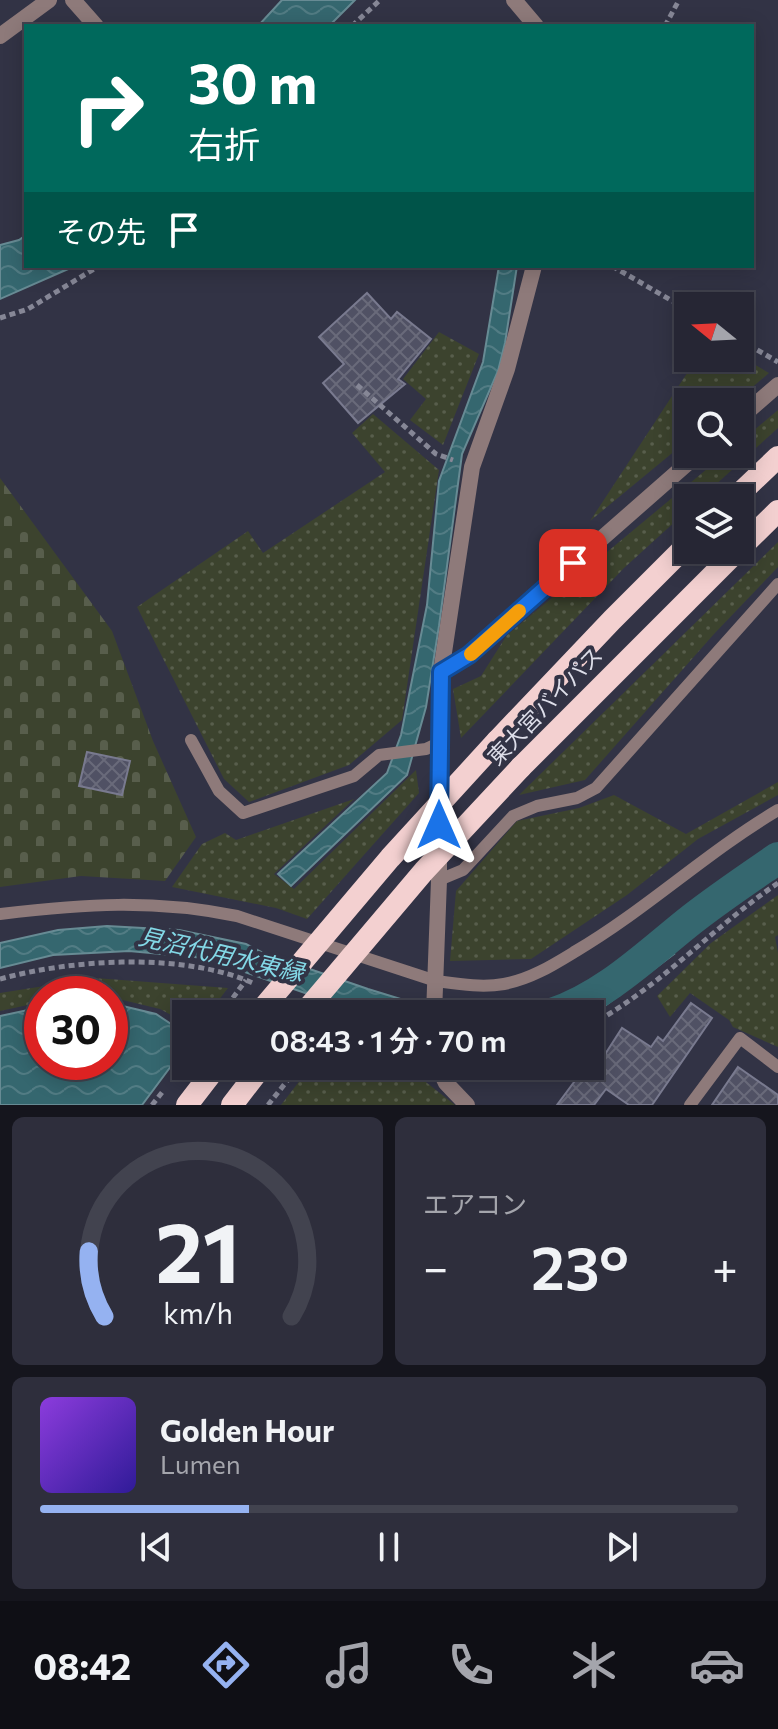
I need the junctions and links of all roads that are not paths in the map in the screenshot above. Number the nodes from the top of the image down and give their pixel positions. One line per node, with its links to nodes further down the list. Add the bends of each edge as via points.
1 (49, 0): 6 (street)
2 (73, 0): 4 (street)
3 (517, 3): 5 (street)
4 (94, 24)
5 (534, 24)
6 (0, 36)
7 (533, 268): 18 (street, via 507,369 472,467)
8 (778, 385): 9 (street)
9 (754, 406)
10 (778, 457): 12 (highway)
11 (682, 468): 18 (street, via 469,655)
12 (750, 484)
13 (778, 511): 14 (highway, 東大宮バイパス)
14 (754, 534)
15 (674, 558): 25 (highway, 東大宮バイパス, bridge, via 390,858)
16 (724, 564): 26 (highway, 東大宮バイパス, bridge, via 521,767)
17 (778, 584): 22 (lane, via 596,788 513,816 463,870)
18 (441, 672): 20 (street)
19 (191, 740): 20 (lane, via 219,791 243,813 354,776 379,755)
20 (433, 746): 22 (street)
21 (778, 810): 24 (lane, via 611,931 542,971 501,985)
22 (439, 880): 24 (street)
23 (0, 914): 24 (lane, via 96,904 206,910 237,916)
24 (436, 988): 27 (street)
25 (270, 1000)
26 (315, 1000)
27 (435, 1000)
28 (778, 1067): 35 (lane, via 740,1038)
29 (206, 1080): 32 (highway)
30 (251, 1080): 33 (highway)
31 (445, 1080): 34 (street)
32 (187, 1105)
33 (232, 1105)
34 (467, 1105)
35 (690, 1105)

